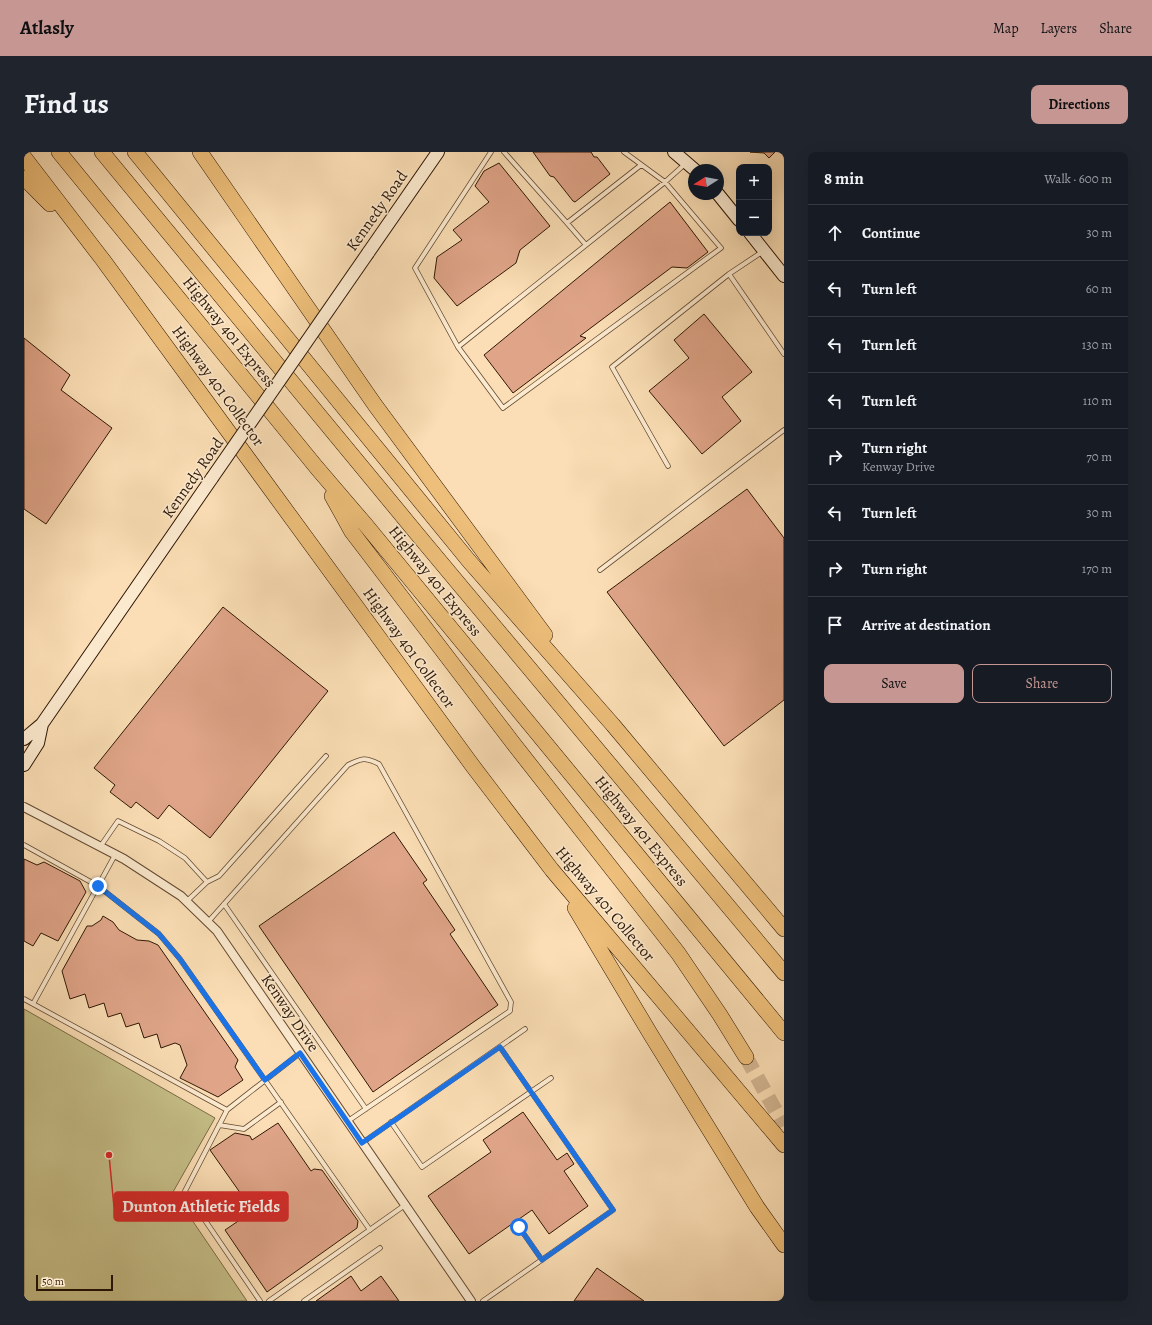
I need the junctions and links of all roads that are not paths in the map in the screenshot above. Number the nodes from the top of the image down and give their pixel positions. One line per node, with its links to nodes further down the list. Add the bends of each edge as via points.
1 (59, 152): 29 (highway, Highway 401 Express)
2 (102, 152): 47 (highway, Highway 401 Express)
3 (135, 152): 32 (highway, via 464,555)
4 (200, 152): 32 (highway, via 375,405)
5 (438, 152): 31 (main road, Kennedy Road, bridge)
6 (491, 152): 25 (lane, via 415,268)
7 (504, 152): 18 (lane)
8 (624, 152): 12 (lane)
9 (674, 152): 11 (main road)
10 (24, 157): 22 (highway, Highway 401 Collector)
11 (689, 164)
12 (641, 165): 15 (lane); 18 (lane)
13 (688, 168): 15 (lane)
14 (24, 178): 22 (highway)
15 (665, 182): 20 (lane); 25 (lane, via 721,248 503,408)
16 (723, 200): 17 (main road)
17 (736, 216)
18 (567, 223): 20 (lane)
19 (752, 236): 21 (main road)
20 (586, 245): 25 (lane)
21 (764, 250): 23 (lane); 24 (main road)
22 (103, 260): 40 (highway, Highway 401 Collector)
23 (729, 274): 26 (lane); 28 (lane, via 612,367)
24 (784, 276)
25 (458, 347)
26 (784, 354)
27 (784, 430): 30 (lane)
28 (668, 466)
29 (316, 468): 51 (highway, Highway 401 Express, via 365,524); 54 (highway, via 352,532 678,953)
30 (600, 570)
31 (42, 724): 33 (main road, Kennedy Road); 35 (main road, Kennedy Road, via 38,743)
32 (613, 725): 46 (highway)
33 (24, 740)
34 (326, 756): 41 (lane, via 219,876)
35 (24, 765)
36 (24, 807): 38 (street, Kenway Drive)
37 (24, 845): 42 (lane)
38 (100, 847): 39 (street, Kenway Drive); 41 (lane, via 118,821 159,841 185,858)
39 (115, 855): 42 (lane); 43 (street, Kenway Drive)
40 (552, 870): 65 (highway, Highway 401 Collector); 69 (highway, via 753,1201)
41 (207, 882): 43 (lane)
42 (98, 886): 49 (lane); 56 (lane, via 159,934 180,959)
43 (187, 902): 45 (street, Kenway Drive)
44 (224, 904): 45 (lane); 59 (lane); 59 (lane, via 348,765 360,759 379,764 511,1002 510,1011)
45 (208, 922): 53 (street, Kenway Drive)
46 (784, 929)
47 (784, 973)
48 (24, 999): 49 (lane)
49 (33, 1004): 60 (lane)
50 (526, 1029): 52 (lane)
51 (784, 1033)
52 (500, 1047): 57 (lane); 62 (lane)
53 (300, 1053): 56 (lane); 61 (street, Kenway Drive)
54 (746, 1057)
55 (551, 1078): 57 (lane)
56 (265, 1080): 58 (lane); 60 (lane)
57 (531, 1091): 62 (lane, via 422,1167); 71 (lane, via 613,1210)
58 (281, 1102): 63 (lane, via 244,1129); 68 (lane)
59 (366, 1109): 61 (lane)
60 (227, 1110): 63 (lane)
61 (347, 1122): 64 (street, Kenway Drive)
62 (391, 1122): 64 (lane)
63 (219, 1125): 72 (lane, via 185,1191)
64 (362, 1143): 66 (street, Kenway Drive)
65 (784, 1145)
66 (405, 1205): 68 (lane); 75 (street, Kenway Drive)
67 (519, 1227): 71 (lane)
68 (370, 1230): 73 (lane)
69 (784, 1245)
70 (380, 1248): 74 (lane)
71 (542, 1260): 76 (lane)
72 (260, 1301)
73 (268, 1301)
74 (304, 1301)
75 (471, 1301)
76 (483, 1301)

